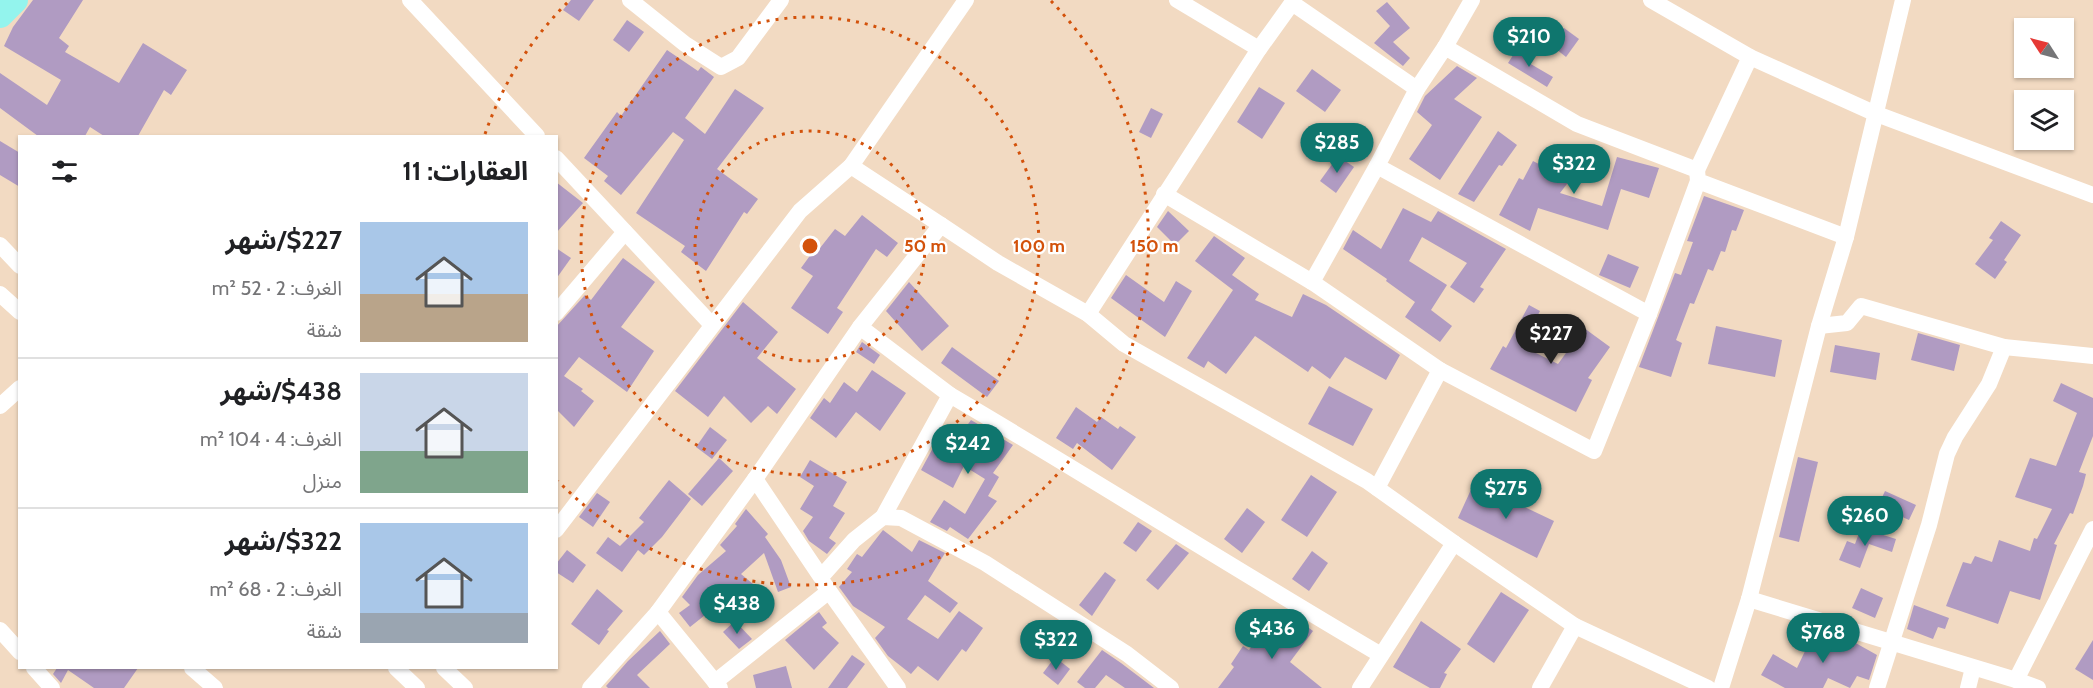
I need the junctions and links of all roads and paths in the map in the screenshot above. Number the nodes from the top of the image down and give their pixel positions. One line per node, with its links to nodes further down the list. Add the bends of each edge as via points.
1 (15, 0): 11 (main road)
2 (411, 0): 17 (street)
3 (630, 0): 4 (street, via 721,67 738,58)
4 (781, 0)
5 (966, 0): 19 (street)
6 (1177, 0): 13 (street)
7 (1472, 0): 12 (street)
8 (1651, 0): 14 (street)
9 (1903, 0): 16 (street)
10 (1293, 1): 13 (street); 15 (street)
11 (0, 15)
12 (1444, 47): 15 (street); 21 (street, via 1577,124)
13 (1259, 49): 22 (street)
14 (1750, 57): 16 (street); 21 (street)
15 (1417, 89): 20 (street)
16 (1874, 113): 23 (street); 26 (street)
17 (536, 135)
18 (558, 160): 25 (street)
19 (851, 166): 24 (street); 35 (street, via 800,211)
20 (1377, 166): 29 (street); 34 (street)
21 (1698, 176): 26 (street); 34 (street)
22 (1164, 194): 29 (street); 33 (street)
23 (2093, 195)
24 (941, 225): 33 (street); 37 (street)
25 (625, 232): 32 (street); 35 (street)
26 (1846, 237): 36 (street)
27 (0, 245): 28 (street)
28 (18, 264)
29 (1312, 282): 40 (street)
30 (0, 294): 31 (street)
31 (18, 310)
32 (558, 310)
33 (1088, 314): 45 (street, via 1124,344)
34 (1649, 314): 40 (street, via 1594,451)
35 (712, 325): 47 (street)
36 (1819, 326): 38 (street, via 1847,323 1861,306); 51 (street)
37 (860, 327): 42 (street); 44 (street)
38 (2004, 347): 39 (street); 55 (street, via 1989,384 1947,454)
39 (2093, 356)
40 (1440, 370): 45 (street)
41 (18, 390): 43 (street)
42 (950, 395): 46 (street); 57 (street)
43 (0, 406)
44 (756, 479): 50 (street); 52 (street)
45 (1377, 488): 49 (street)
46 (883, 517): 50 (street, via 854,540); 71 (street, via 901,518 985,564 1127,654)
47 (558, 527)
48 (2093, 529): 63 (street)
49 (1454, 543): 53 (street); 57 (street)
50 (824, 584): 64 (street); 70 (street)
51 (1749, 599): 55 (street); 75 (street)
52 (658, 612): 64 (street); 69 (street)
53 (1575, 626): 73 (street); 74 (street)
54 (0, 630): 56 (street)
55 (1893, 643): 58 (street); 76 (street)
56 (18, 650)
57 (1381, 655): 72 (street)
58 (1973, 668): 63 (street); 77 (street)
59 (35, 669): 65 (street)
60 (193, 669): 66 (street)
61 (397, 669): 67 (street)
62 (445, 669): 68 (street)
63 (2016, 680): 78 (street)
64 (717, 685)
65 (52, 688)
66 (214, 688)
67 (417, 688)
68 (465, 688)
69 (590, 688)
70 (898, 688)
71 (1171, 688)
72 (1360, 688)
73 (1540, 688)
74 (1708, 688)
75 (1721, 688)
76 (1877, 688)
77 (1968, 688)
78 (2038, 688)

